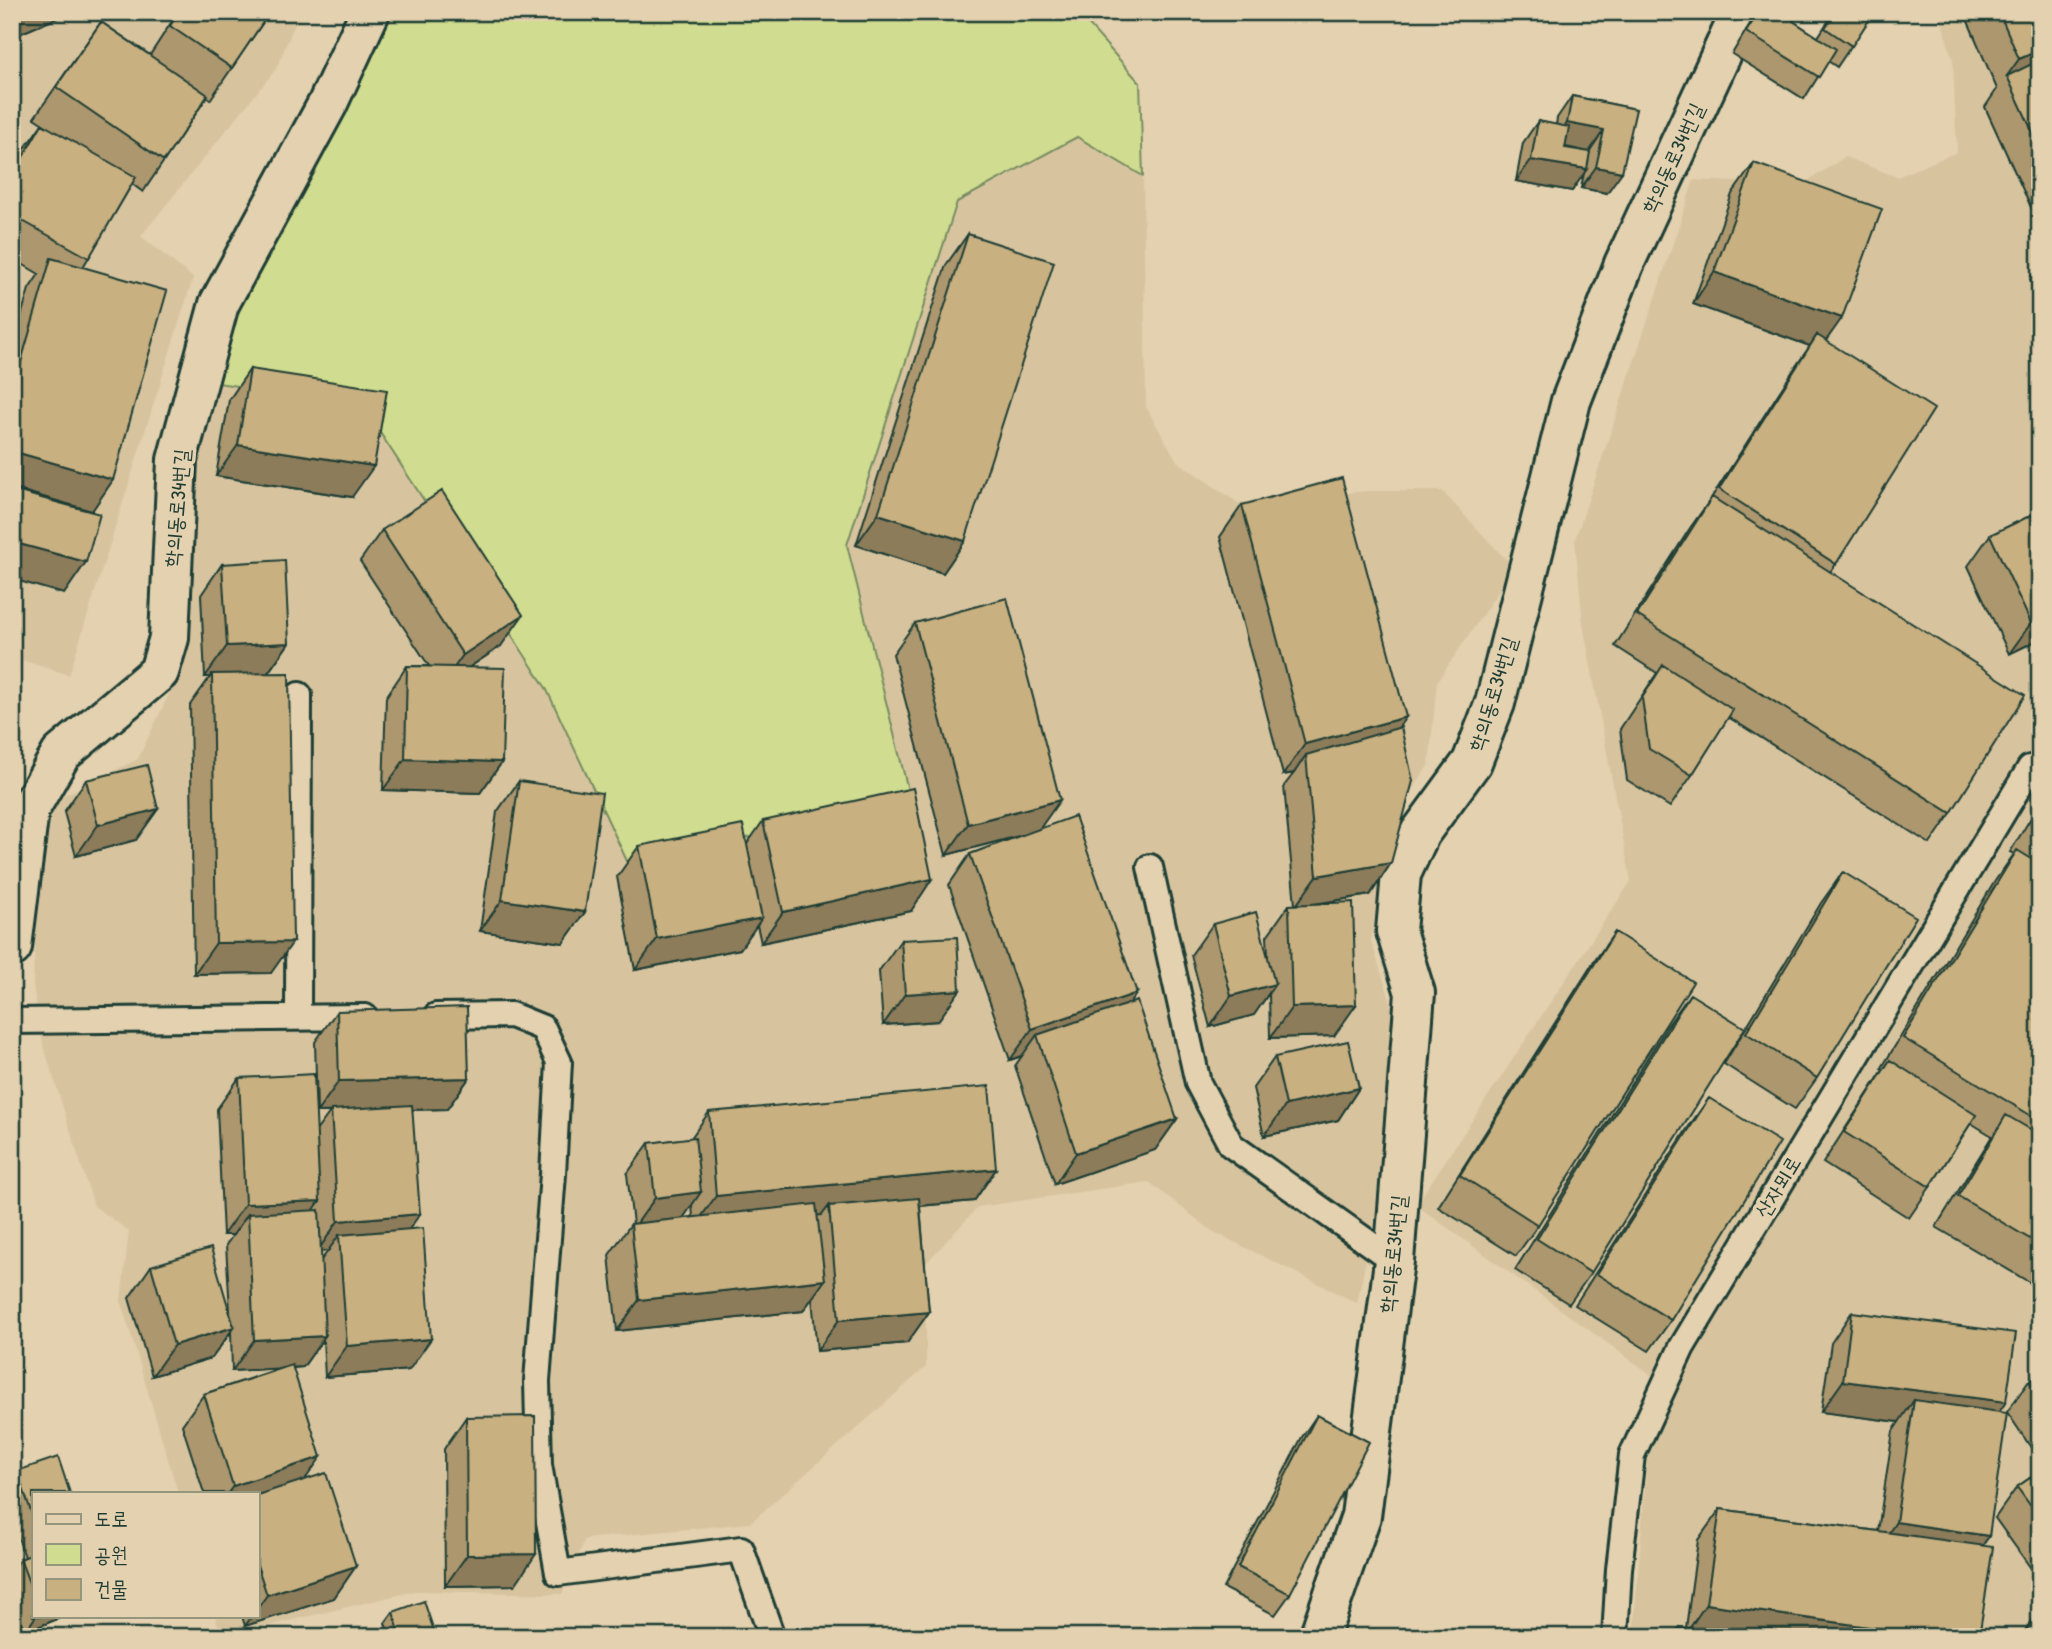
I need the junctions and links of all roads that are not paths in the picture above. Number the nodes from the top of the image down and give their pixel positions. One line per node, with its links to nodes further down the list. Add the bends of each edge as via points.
1 (370, 12): 6 (street, 학의동로34번길, via 327,105 219,304 177,460 169,639 159,672 61,754 29,810)
2 (1741, 12): 11 (street, 학의동로34번길, via 1623,264 1571,401 1495,702 1472,762 1420,833 1401,874 1396,931 1415,993)
3 (299, 695): 9 (lane)
4 (2030, 768): 14 (lane, 산자뫼로, via 1682,1346 1632,1455)
5 (1150, 867): 11 (lane, via 1198,1083 1231,1145)
6 (12, 947)
7 (391, 1016): 9 (lane)
8 (417, 1016): 12 (lane, via 511,1015 543,1028 559,1062 537,1381 539,1465 558,1573 741,1549)
9 (298, 1017): 10 (lane)
10 (12, 1021)
11 (1394, 1261): 13 (street, 학의동로34번길, via 1361,1516)
12 (772, 1637)
13 (1319, 1637)
14 (1615, 1637)

